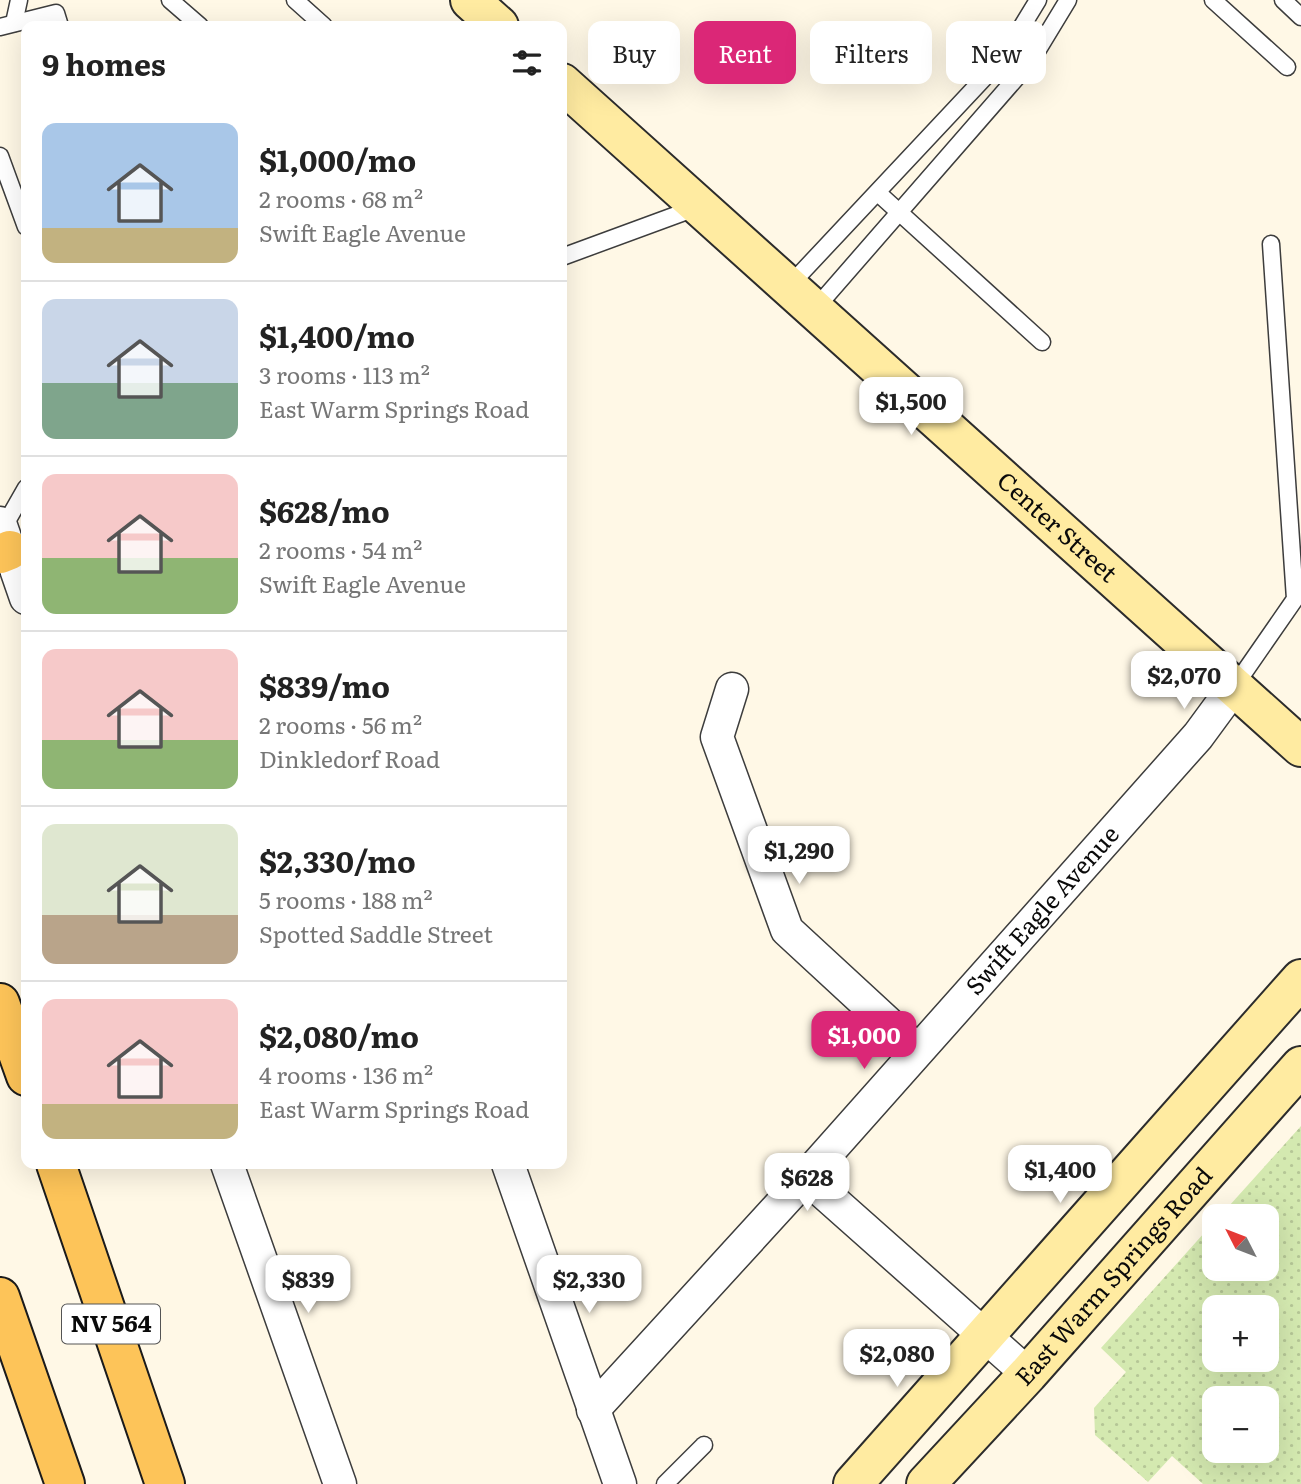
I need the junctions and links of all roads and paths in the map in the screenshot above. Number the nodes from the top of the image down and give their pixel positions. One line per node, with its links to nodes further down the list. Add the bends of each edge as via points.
1 (19, 0): 15 (lane)
2 (170, 0): 12 (lane)
3 (295, 0): 13 (lane)
4 (470, 0): 14 (street)
5 (1038, 0): 18 (lane, via 1010,46)
6 (1068, 0): 19 (lane, via 1031,61)
7 (1283, 0): 9 (lane)
8 (1219, 2): 16 (lane)
9 (1301, 17)
10 (23, 21): 11 (lane, via 56,13)
11 (58, 21)
12 (194, 21)
13 (318, 21)
14 (493, 21)
15 (7, 25)
16 (1287, 67)
17 (567, 88): 22 (street, Center Street)
18 (957, 107): 19 (lane); 21 (lane)
19 (975, 124): 23 (lane)
20 (0, 156): 24 (lane)
21 (878, 193): 23 (lane); 27 (lane, via 865,203)
22 (698, 207): 26 (lane); 27 (street, Center Street)
23 (898, 211): 27 (lane); 28 (lane)
24 (21, 214)
25 (1272, 244): 32 (lane, via 1295,599)
26 (569, 254)
27 (801, 299): 32 (street, Center Street)
28 (1042, 342)
29 (21, 502): 30 (lane)
30 (8, 540): 31 (street)
31 (21, 582)
32 (1234, 687): 34 (street, Center Street); 37 (street, Swift Eagle Avenue, via 1198,736)
33 (732, 689): 37 (street, via 717,737 788,930)
34 (1301, 747)
35 (1301, 979): 45 (street)
36 (0, 1003): 38 (main road)
37 (917, 1050): 43 (street, Swift Eagle Avenue)
38 (16, 1060)
39 (1301, 1066): 46 (street, East Warm Springs Road)
40 (58, 1169): 50 (main road, NV 564)
41 (229, 1169): 51 (street)
42 (510, 1169): 47 (street)
43 (806, 1177): 45 (street); 47 (street, Swift Eagle Avenue)
44 (0, 1297): 49 (main road)
45 (985, 1334): 46 (street); 54 (street)
46 (1027, 1374): 55 (street, East Warm Springs Road)
47 (593, 1410): 52 (street)
48 (704, 1445): 53 (lane)
49 (65, 1484)
50 (165, 1484)
51 (340, 1484)
52 (620, 1484)
53 (665, 1484)
54 (853, 1484)
55 (926, 1484)

